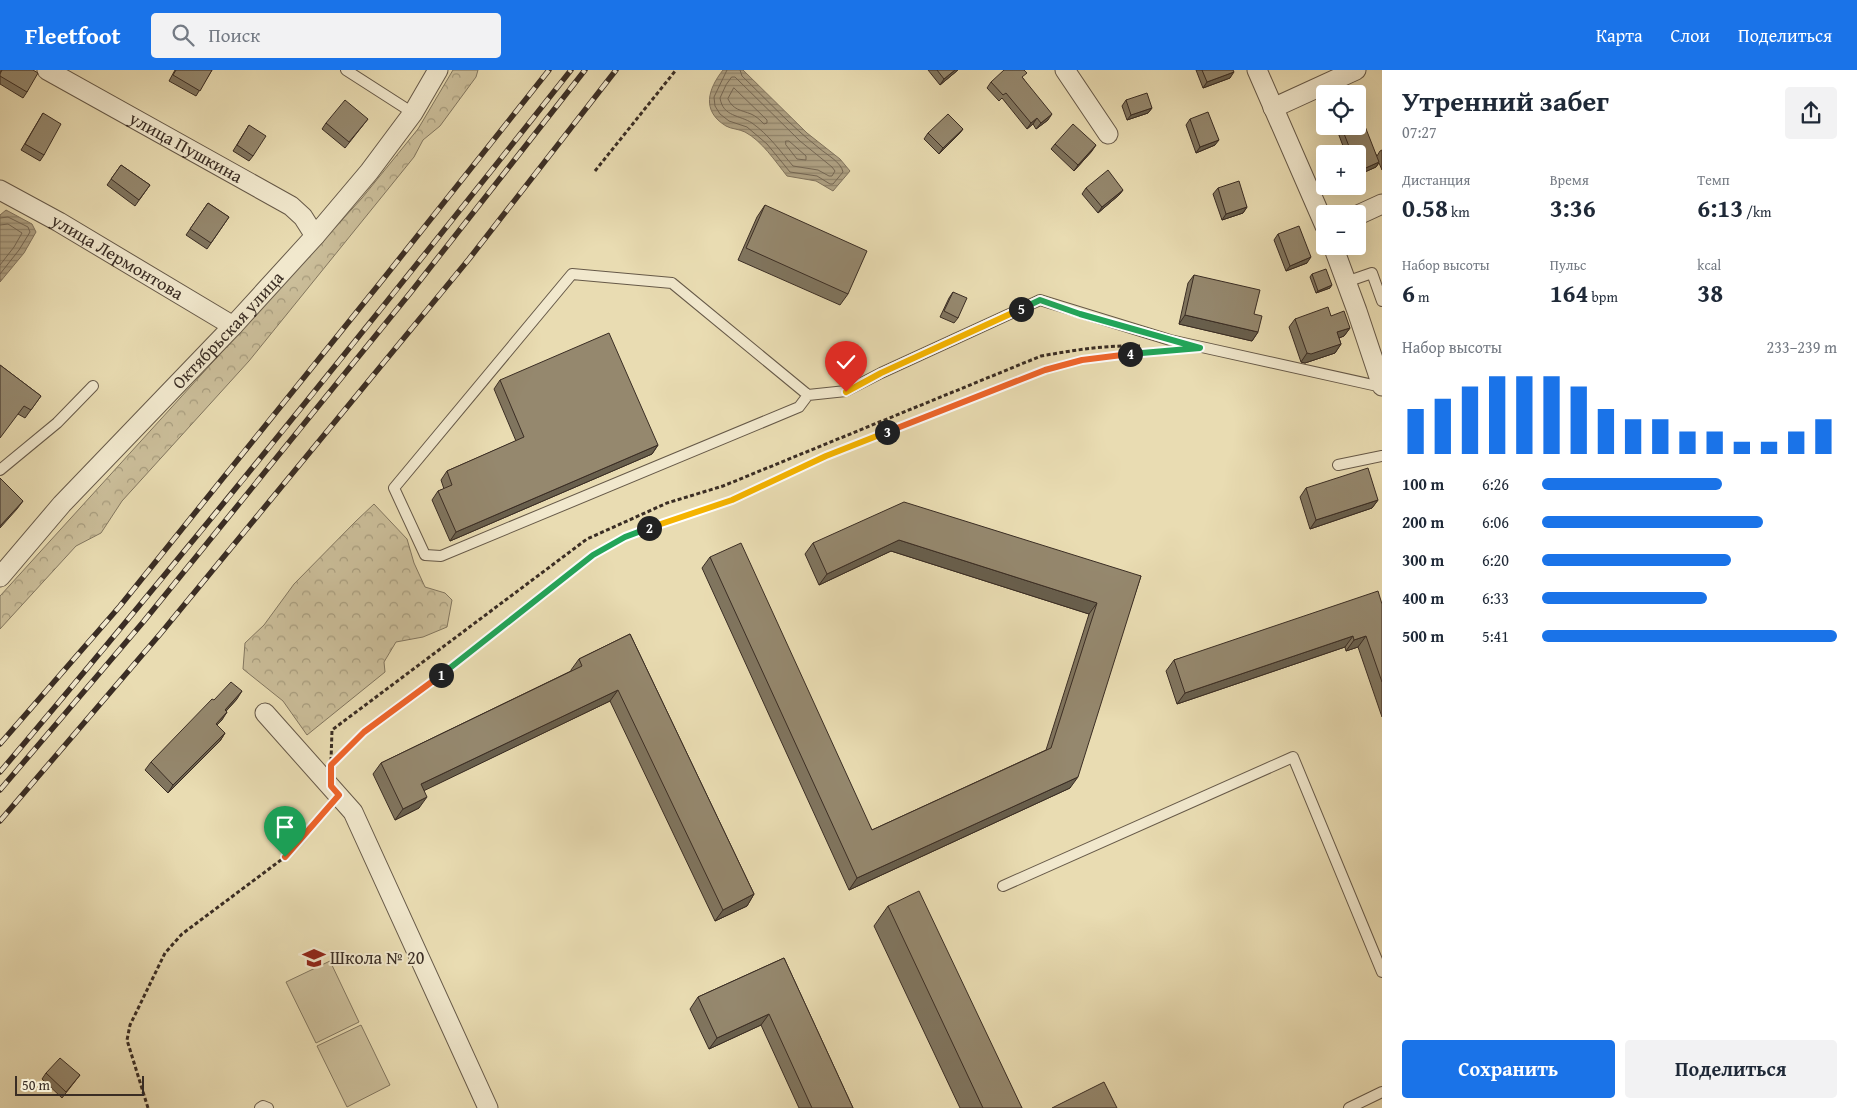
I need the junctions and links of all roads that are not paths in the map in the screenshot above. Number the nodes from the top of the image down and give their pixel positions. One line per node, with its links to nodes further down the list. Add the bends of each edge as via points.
1 (47, 70): 14 (street, улица Пушкина, via 291,206)
2 (346, 70): 8 (lane)
3 (438, 70): 8 (street, Октябрьская улица)
4 (1065, 70): 9 (street)
5 (1257, 70): 7 (street)
6 (1356, 70): 7 (street)
7 (1273, 108): 12 (street)
8 (413, 112): 14 (street, Октябрьская улица, via 369,172)
9 (1108, 134)
10 (0, 190): 18 (street, улица Лермонтова)
11 (1382, 204): 13 (street)
12 (1316, 206)
13 (1366, 211)
14 (315, 236): 18 (street, Октябрьская улица)
15 (1336, 255): 16 (street)
16 (1346, 282): 17 (lane, via 1372,273); 20 (street)
17 (1382, 301)
18 (233, 326): 25 (street, Октябрьская улица, via 62,504)
19 (93, 386): 24 (lane, via 56,423)
20 (1382, 386): 21 (lane, via 1177,342 1040,300 846,392)
21 (808, 395): 21 (lane, via 672,283 572,274 394,488 425,554 442,556 799,407)
22 (1382, 456): 23 (lane)
23 (1338, 465)
24 (0, 470)
25 (0, 577)
26 (265, 713): 32 (street, via 352,812)
27 (1003, 886): 28 (lane, via 1294,757)
28 (1382, 972)
29 (1382, 1092): 33 (lane)
30 (260, 1108): 31 (lane)
31 (268, 1108)
32 (488, 1108)
33 (1349, 1108)

